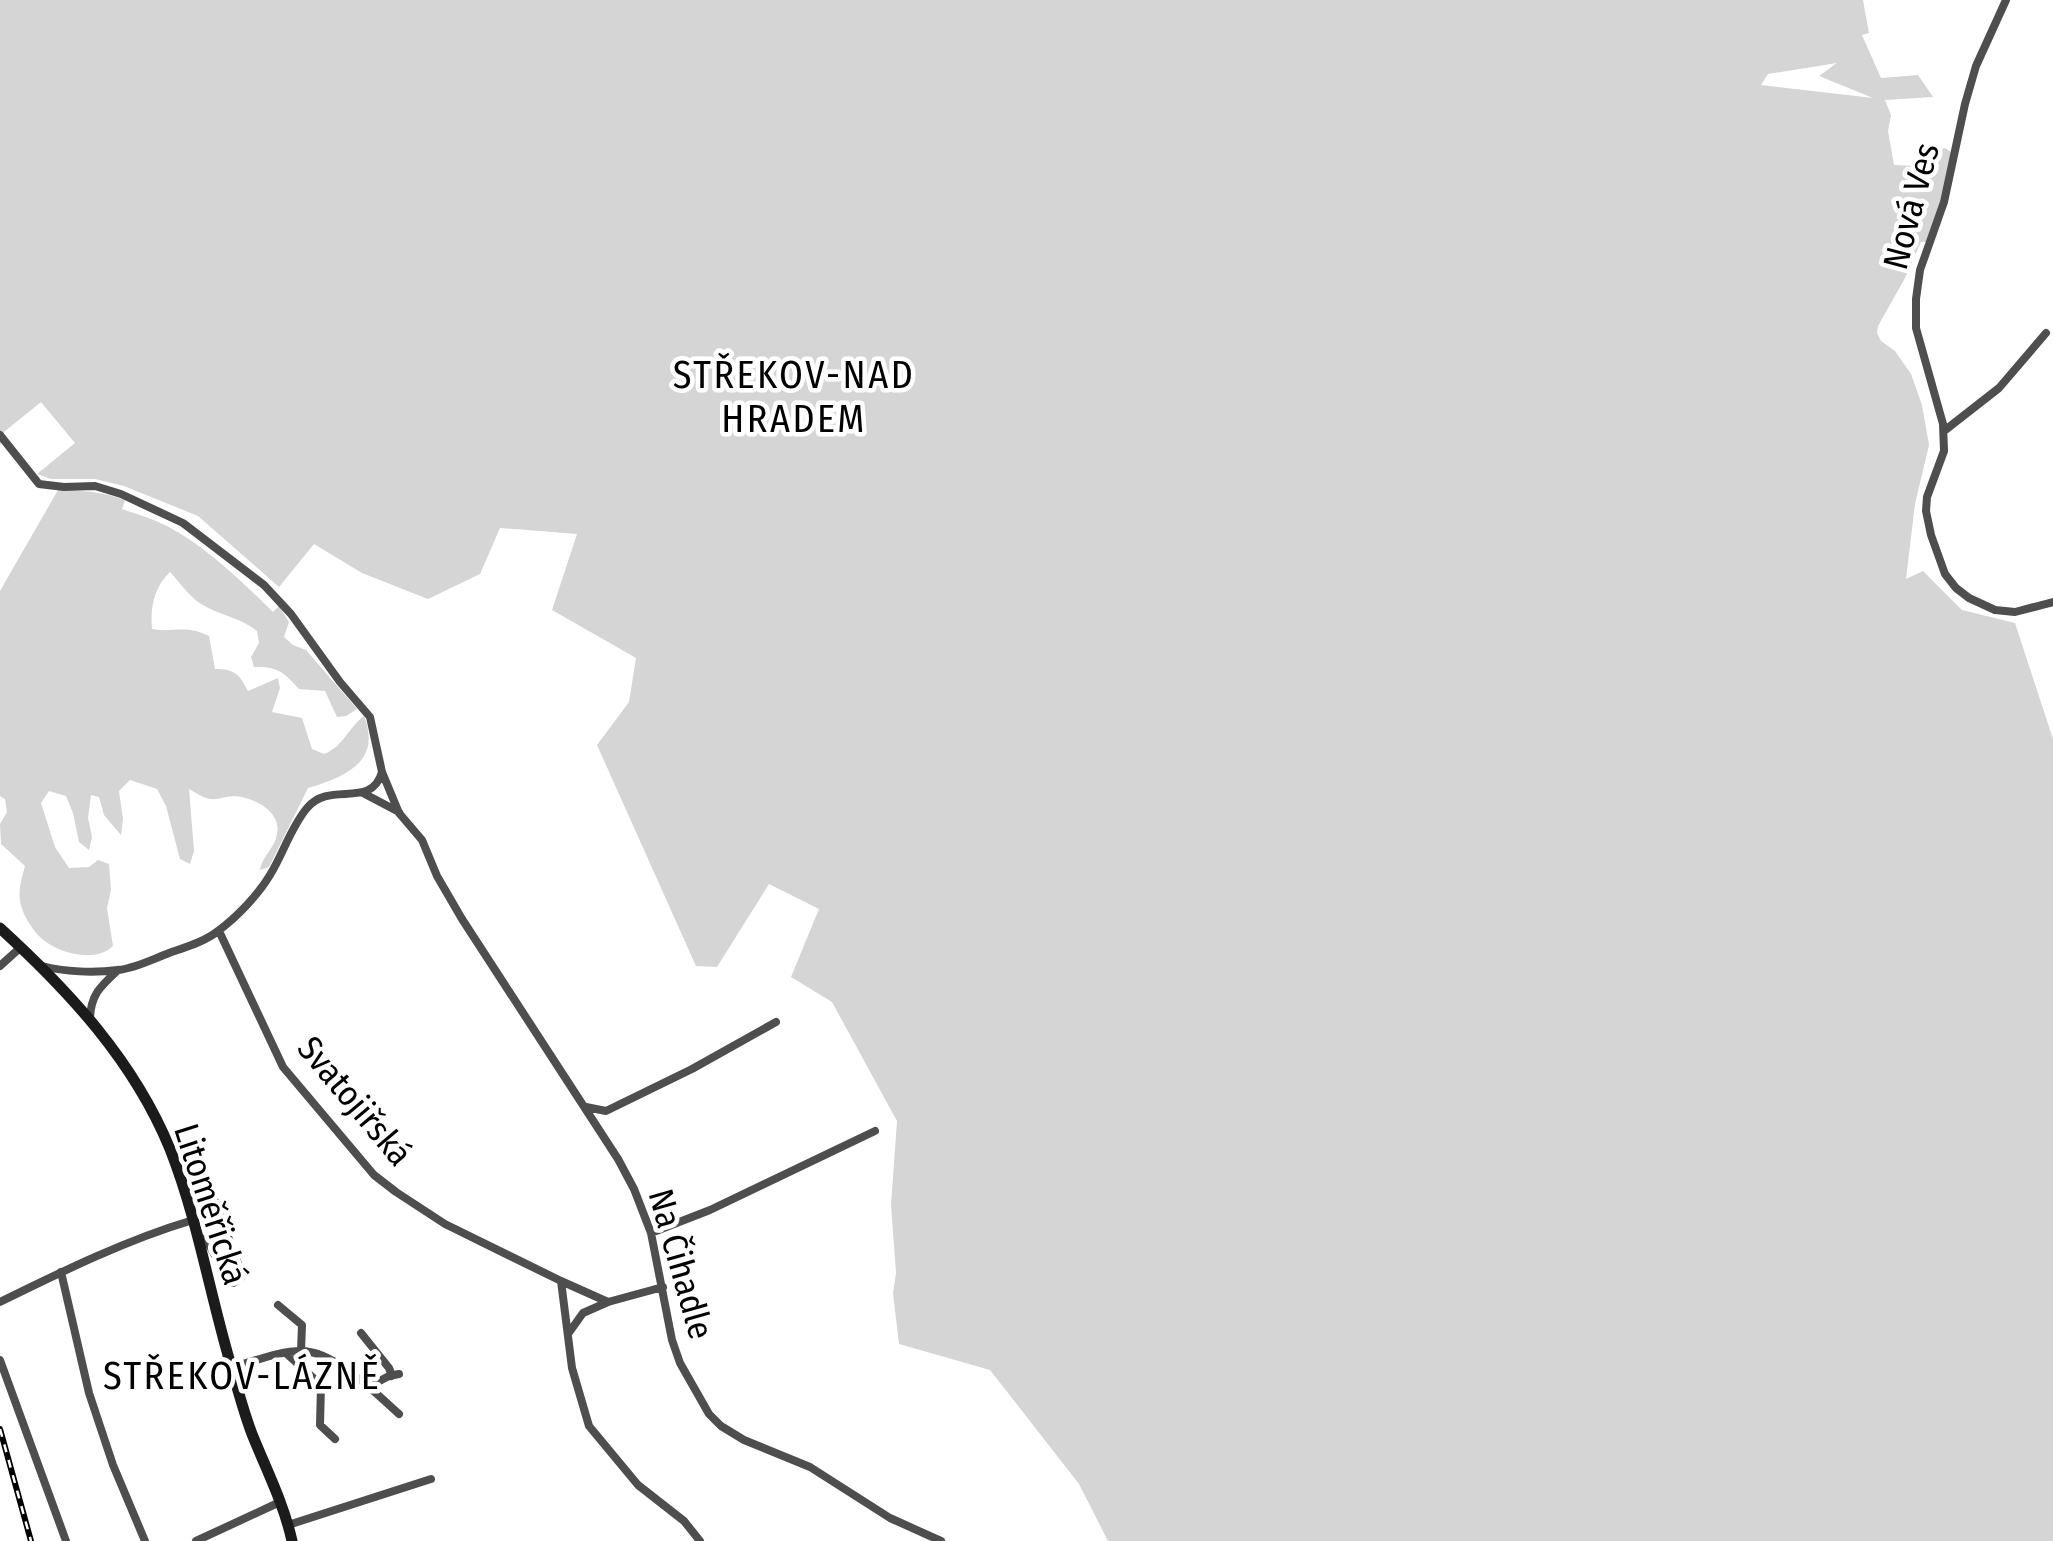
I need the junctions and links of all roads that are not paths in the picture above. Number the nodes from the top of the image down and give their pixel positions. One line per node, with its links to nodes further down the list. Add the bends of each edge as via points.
1 (2006, 0): 3 (street, Nová Ves, via 1976,66 1944,202 1920,270 1916,328)
2 (2046, 333): 3 (street, via 1999,388)
3 (1944, 431): 5 (street, Nová Ves, via 1926,512 1945,574 1969,598 1995,610)
4 (0, 435): 6 (street, Na Čihadle, via 39,484 121,494 183,523 264,585 370,717)
5 (2053, 602)
6 (382, 772): 7 (street, via 379,783); 8 (street, Na Čihadle)
7 (363, 793): 8 (street); 10 (street, via 321,796 307,808 269,878)
8 (399, 812): 17 (street, Na Čihadle)
9 (0, 928): 11 (main road, Litoměřická)
10 (218, 931): 14 (street); 24 (street, Svatojiřská, via 283,1067 374,1175 445,1224)
11 (21, 947): 12 (street); 13 (main road, Litoměřická)
12 (0, 966)
13 (42, 966): 14 (street); 15 (main road, Litoměřická)
14 (118, 970): 15 (street, via 90,1003)
15 (90, 1018): 20 (main road, Litoměřická, via 154,1115)
16 (776, 1022): 17 (street, via 632,1100 606,1111)
17 (586, 1107): 21 (street, Na Čihadle, via 634,1189)
18 (875, 1131): 21 (street)
19 (210, 1191): 22 (street, via 240,1269 238,1282 228,1279)
20 (193, 1220): 22 (main road, Litoměřická); 23 (street)
21 (651, 1233): 25 (street, Na Čihadle)
22 (197, 1235): 34 (main road, Litoměřická)
23 (61, 1272): 26 (street); 42 (street, via 89,1393)
24 (561, 1281): 27 (street, Svatojiřská); 30 (street)
25 (662, 1287): 27 (street); 46 (street, Na Čihadle, via 680,1363 721,1426)
26 (0, 1302)
27 (608, 1302): 30 (street, via 583,1312)
28 (278, 1305): 31 (street, via 302,1326)
29 (361, 1333): 35 (street, via 396,1375)
30 (568, 1334): 45 (street, via 589,1426 638,1485)
31 (301, 1351): 32 (street); 35 (street, via 339,1364)
32 (286, 1354): 34 (street); 37 (street, via 321,1385 320,1425)
33 (0, 1360): 41 (street)
34 (231, 1367): 39 (main road, Litoměřická)
35 (368, 1387): 36 (street)
36 (399, 1414)
37 (335, 1440)
38 (430, 1479): 40 (street)
39 (280, 1502): 40 (main road, Litoměřická); 43 (street)
40 (288, 1526): 44 (main road, Litoměřická)
41 (66, 1541)
42 (145, 1541)
43 (196, 1541)
44 (292, 1541)
45 (700, 1541)
46 (941, 1541)

